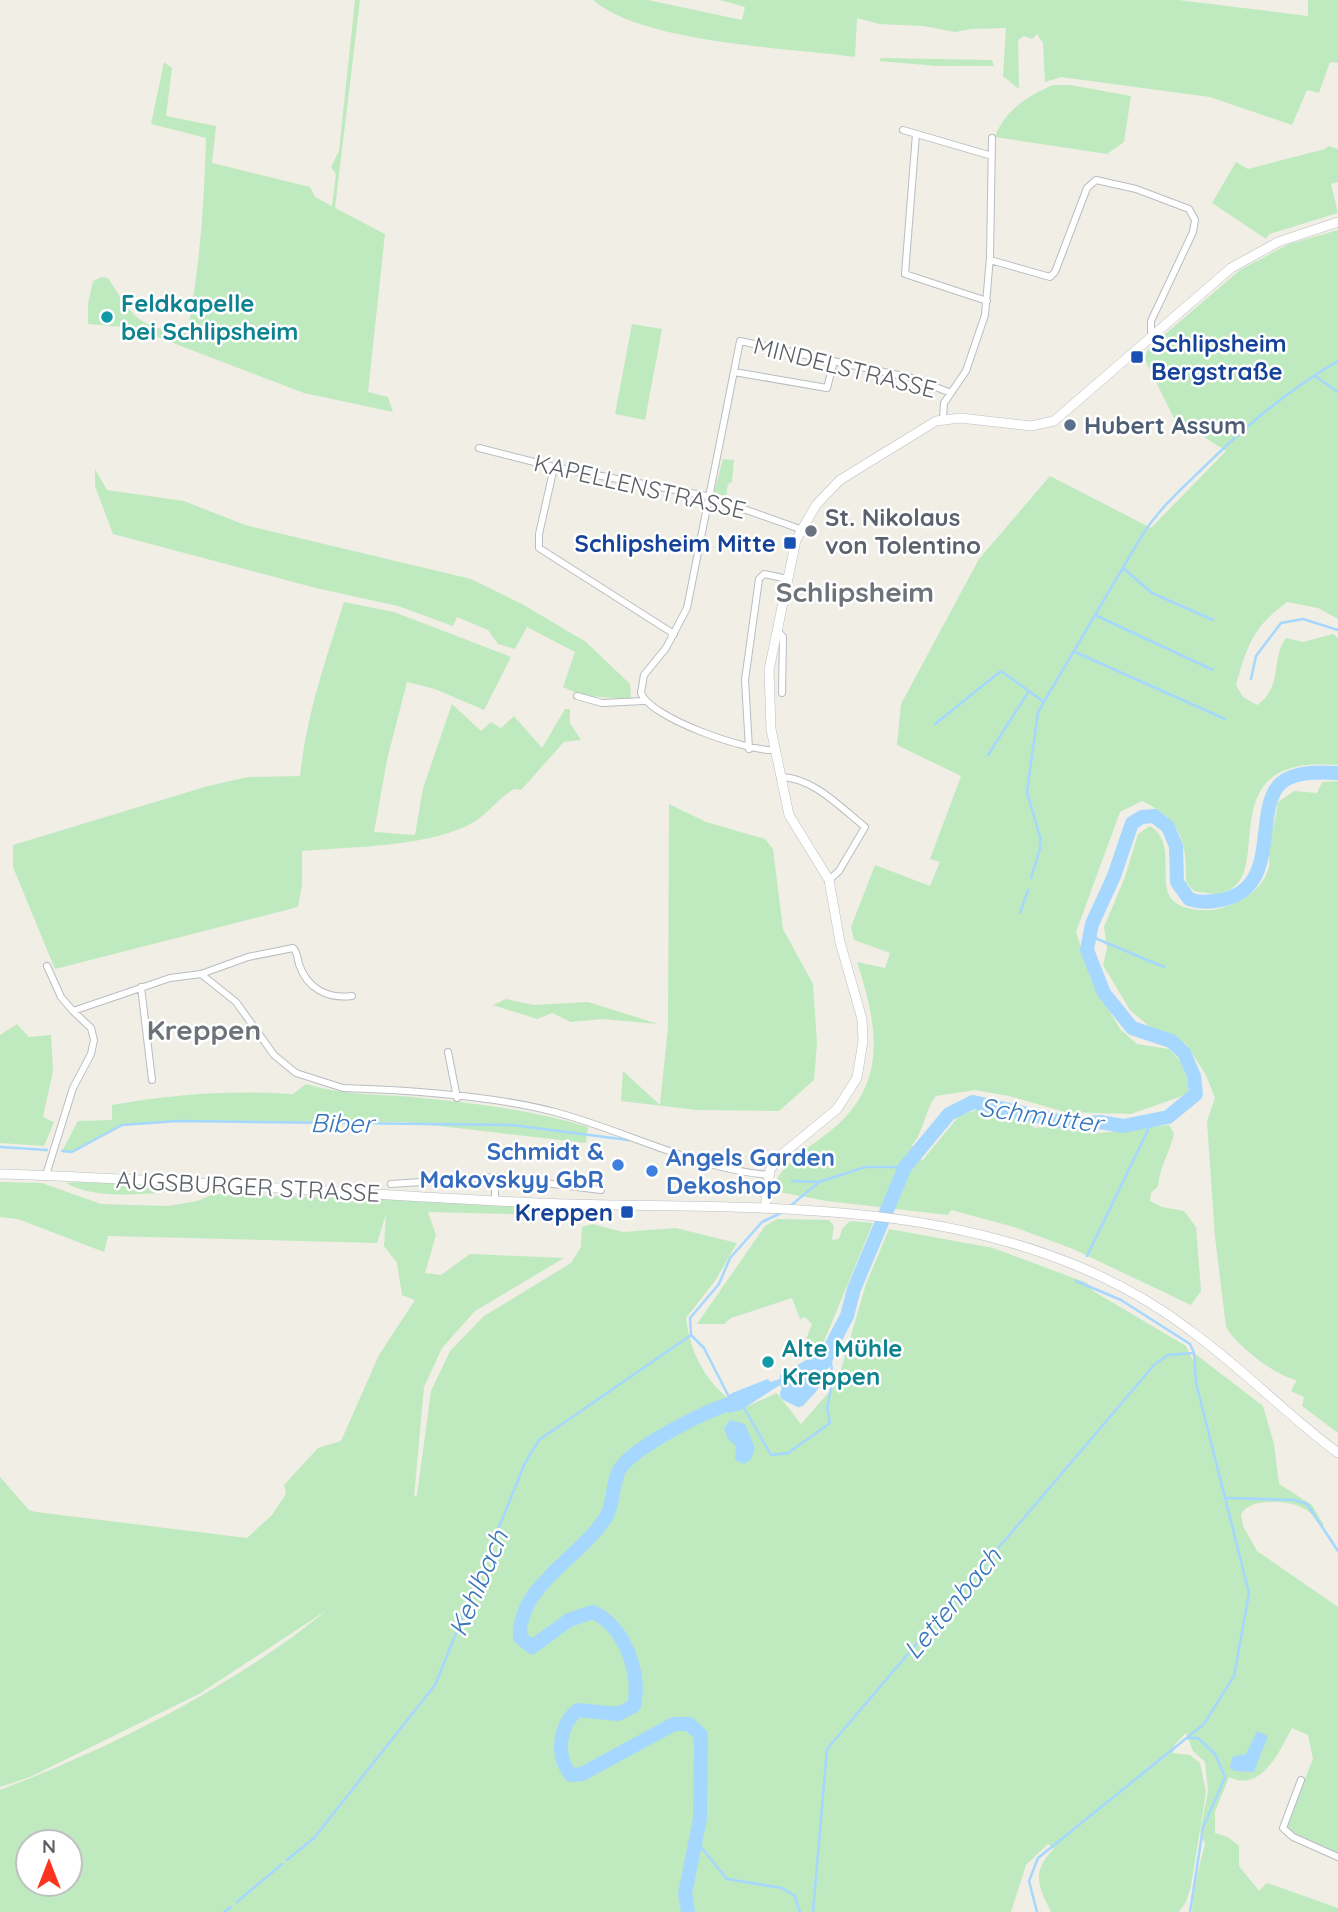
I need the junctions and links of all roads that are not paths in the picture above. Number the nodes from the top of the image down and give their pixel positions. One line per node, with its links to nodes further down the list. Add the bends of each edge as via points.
1 (903, 130): 2 (street)
2 (916, 134): 4 (street); 7 (street, via 905,274)
3 (992, 138): 4 (street)
4 (992, 156): 6 (street)
5 (1338, 222): 8 (main road, via 1278,242 1241,262)
6 (990, 260): 7 (street); 8 (street, via 1050,277 1087,188 1096,180 1189,209 1195,220 1193,232 1151,321)
7 (987, 301): 11 (street, via 971,358)
8 (1151, 338): 12 (main road, via 1054,421 1031,426)
9 (834, 361): 10 (street, via 827,388); 10 (street, MINDELSTRASSE, via 740,341); 11 (street, MINDELSTRASSE, via 912,378)
10 (734, 372): 15 (street)
11 (951, 393): 12 (street, via 942,408)
12 (943, 419): 16 (main road, via 840,480)
13 (479, 448): 14 (street, KAPELLENSTRASSE)
14 (554, 467): 15 (street, KAPELLENSTRASSE); 19 (street, via 539,548)
15 (707, 496): 16 (street, KAPELLENSTRASSE); 19 (street, via 687,608)
16 (800, 529): 17 (main road)
17 (788, 579): 18 (main road); 23 (street, via 764,574 760,579 745,680)
18 (776, 628): 20 (street, via 783,637); 24 (main road, via 768,687)
19 (674, 634): 22 (street, via 644,675 640,686)
20 (782, 693)
21 (578, 696): 22 (street, via 602,703)
22 (644, 701): 23 (street, via 720,740)
23 (749, 749): 24 (street)
24 (775, 750): 25 (main road)
25 (780, 777): 26 (main road, via 794,826); 26 (street, via 815,788 865,827)
26 (829, 880): 37 (main road, via 839,942 862,1019 861,1065 837,1109 780,1156)
27 (47, 966): 31 (street, via 66,1005)
28 (201, 974): 29 (street); 30 (street, via 248,957 293,948 312,985 330,996); 34 (street, via 236,1002 274,1055 296,1073 343,1088)
29 (141, 987): 31 (street); 33 (street)
30 (352, 996)
31 (74, 1011): 36 (street, via 91,1028 94,1040 73,1088)
32 (448, 1052): 34 (street)
33 (152, 1080)
34 (457, 1098): 37 (street, via 556,1112 695,1160)
35 (0, 1174): 36 (main road, AUGSBURGER STRASSE)
36 (46, 1175): 41 (main road, AUGSBURGER STRASSE)
37 (768, 1175): 42 (main road)
38 (495, 1177): 39 (street, AUGSBURGER STRASSE); 40 (street, AUGSBURGER STRASSE); 41 (street)
39 (391, 1184)
40 (601, 1191)
41 (495, 1201): 42 (main road, AUGSBURGER STRASSE)
42 (768, 1209): 43 (main road, AUGSBURGER STRASSE, via 867,1216 983,1234 1081,1268 1191,1331)
43 (1338, 1453)
44 (1301, 1780): 45 (street, via 1283,1828)
45 (1338, 1857)

